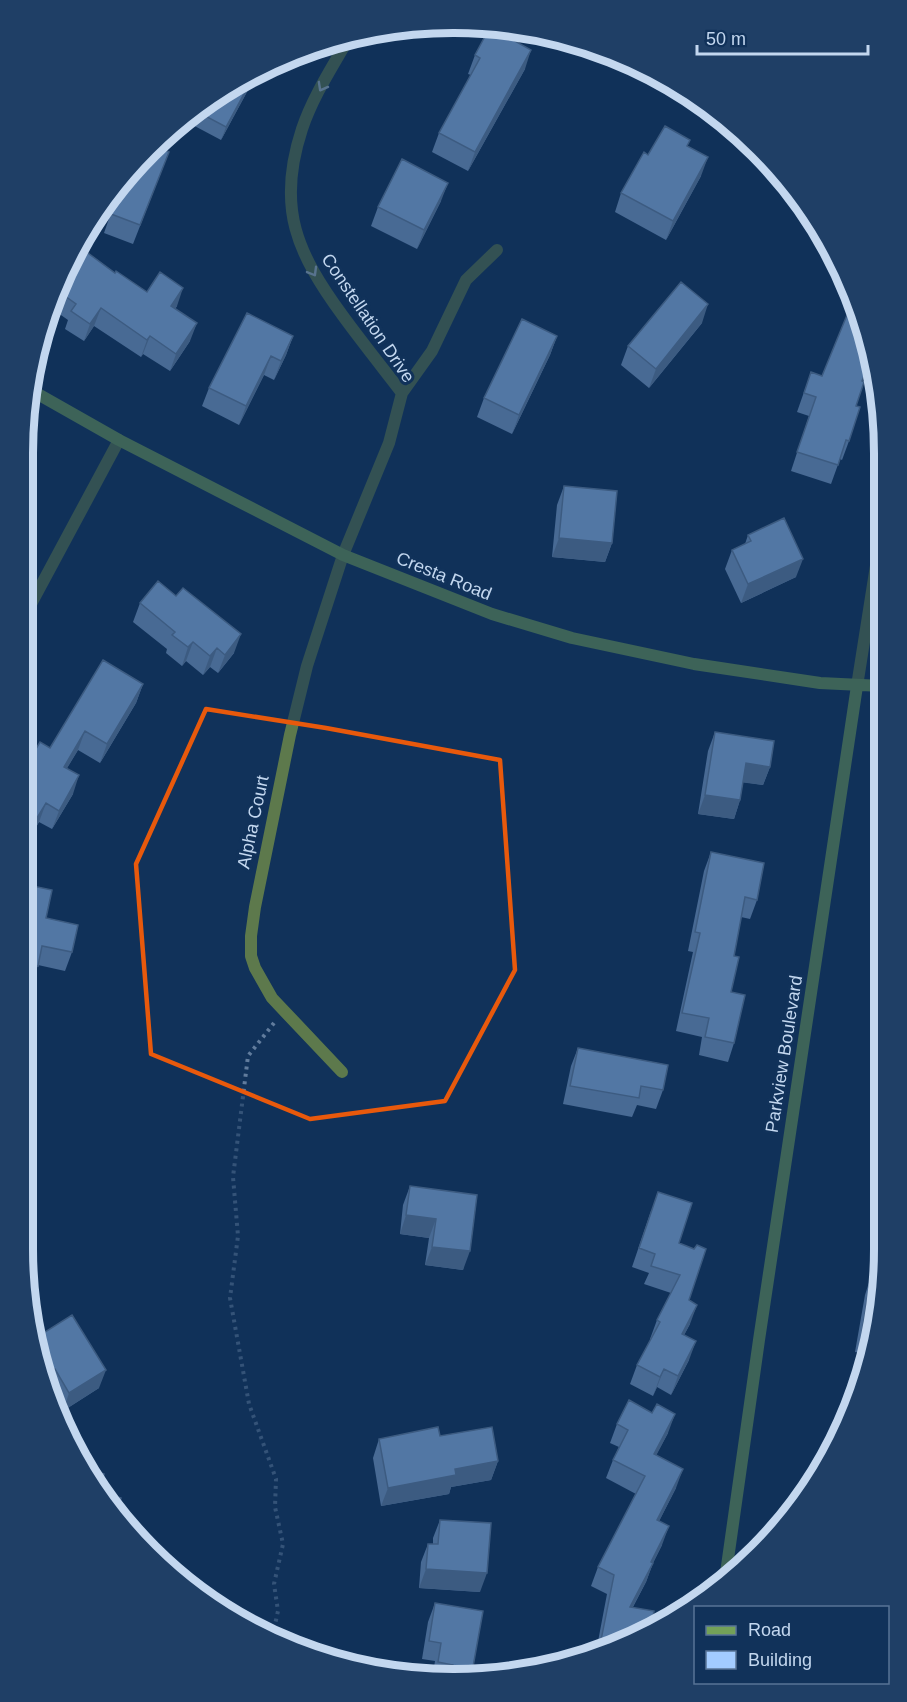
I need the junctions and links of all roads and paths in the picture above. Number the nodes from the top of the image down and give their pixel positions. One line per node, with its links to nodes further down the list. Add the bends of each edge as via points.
1 (344, 47): 3 (street, Constellation Drive, one-way to 3, via 302,128 290,178 291,207 306,261)
2 (496, 250): 3 (street, via 466,280 432,351)
3 (402, 393): 6 (street, Constellation Drive, via 389,444)
4 (38, 395): 5 (main road, Cresta Road)
5 (119, 440): 6 (main road, Cresta Road); 8 (street)
6 (343, 555): 9 (main road, Cresta Road, via 492,614 572,638 694,664); 11 (street, Alpha Court, via 294,715 251,936 255,968)
7 (874, 578): 9 (street, Parkview Boulevard)
8 (33, 601)
9 (857, 686): 10 (main road, Cresta Road); 13 (main road, Parkview Boulevard)
10 (874, 686)
11 (284, 1011): 12 (street, Alpha Court); 14 (path, via 248,1056 233,1177 238,1236 230,1298 249,1404 276,1479 275,1507 283,1544 274,1584 278,1611)
12 (342, 1072)
13 (727, 1568)
14 (274, 1629)

